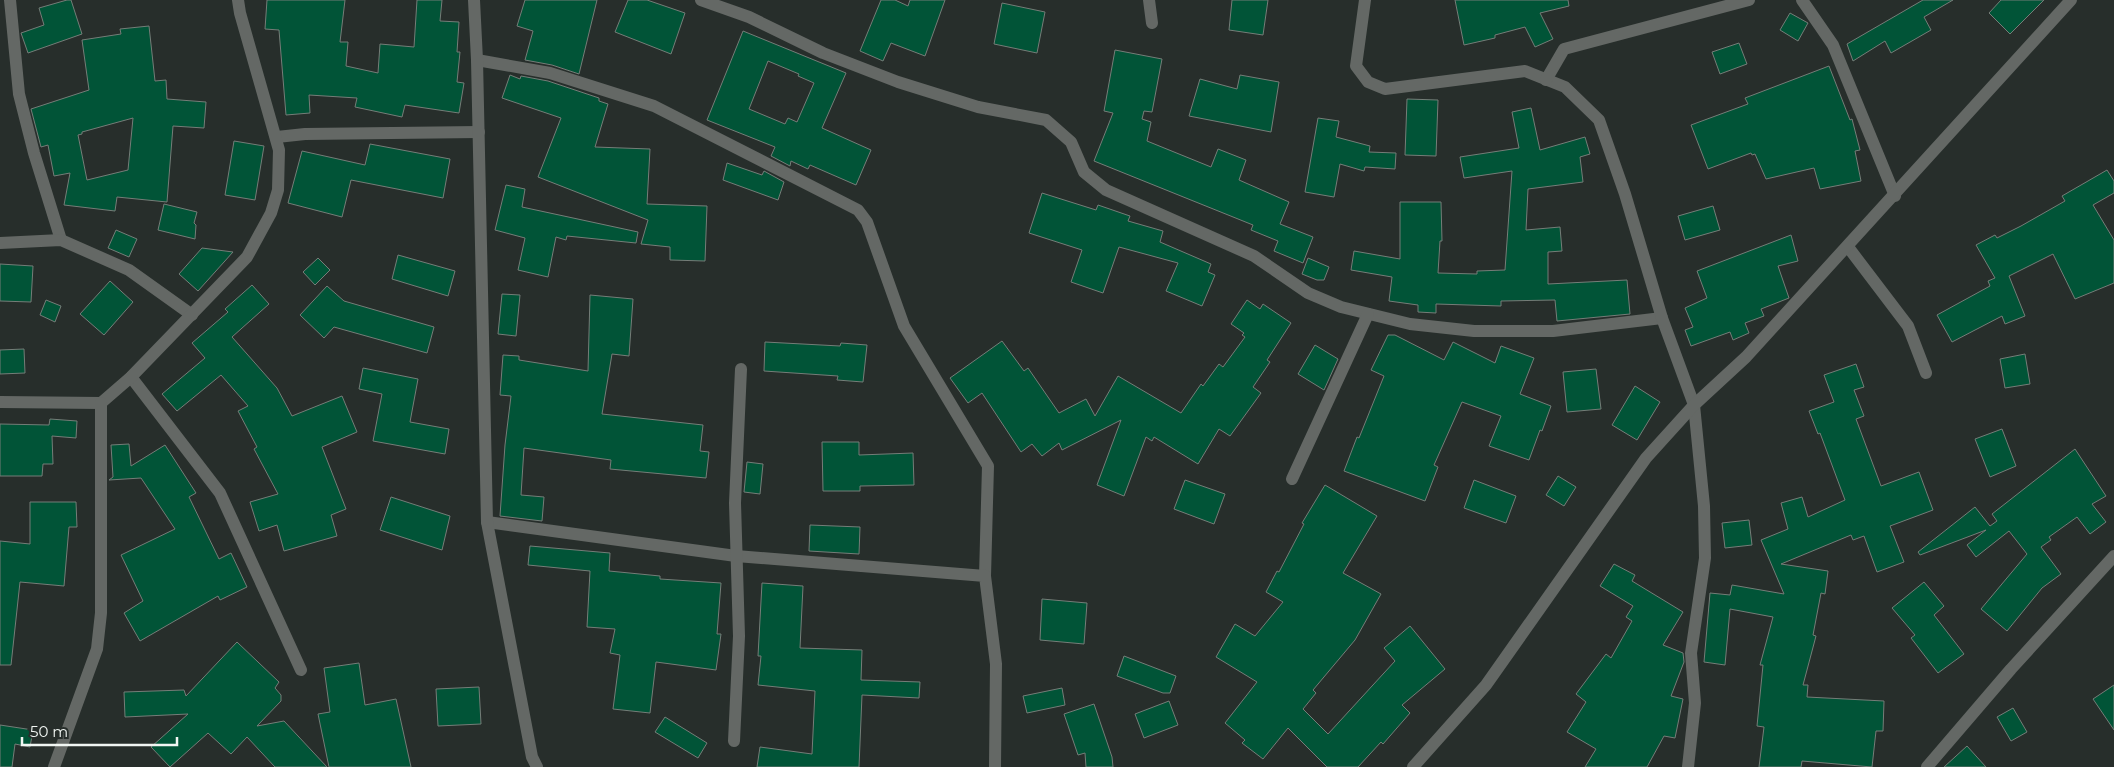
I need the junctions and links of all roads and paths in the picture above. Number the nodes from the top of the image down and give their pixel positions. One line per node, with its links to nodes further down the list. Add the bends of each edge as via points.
1 (10, 0): 16 (street, via 19,94)
2 (238, 0): 14 (street)
3 (474, 0): 11 (street)
4 (701, 0): 19 (street, via 749,17 898,82 978,106 1046,120 1071,142 1084,172 1106,190 1254,256 1308,293)
5 (1149, 0): 10 (street)
6 (1365, 0): 12 (street, via 1356,66 1368,82 1385,89 1524,72)
7 (1749, 0): 12 (street, via 1564,49)
8 (1802, 0): 15 (street, via 1833,45)
9 (2071, 0): 15 (street)
10 (1152, 23)
11 (477, 60): 13 (street); 32 (street, via 550,74 654,106 858,210 867,222 904,326 988,466)
12 (1546, 80): 21 (street, via 1565,87 1599,120)
13 (478, 132): 14 (street, via 306,134); 29 (street)
14 (277, 138): 20 (street, via 278,190 271,213 247,257)
15 (1894, 196): 18 (street)
16 (61, 240): 17 (street); 20 (street, via 129,270)
17 (0, 243)
18 (1848, 246): 23 (street, via 1908,326); 27 (street, via 1746,357)
19 (1368, 314): 21 (street, via 1410,324 1474,331 1553,331); 28 (street)
20 (192, 315): 24 (street)
21 (1662, 318): 27 (street)
22 (741, 369): 30 (street)
23 (1926, 374)
24 (131, 377): 26 (street); 33 (street, via 220,493)
25 (0, 402): 26 (street)
26 (101, 403): 35 (street, via 101,614 97,649)
27 (1694, 405): 38 (street, via 1646,458 1486,685); 39 (street, via 1704,506 1705,558 1691,653 1695,703)
28 (1292, 479)
29 (487, 522): 30 (street); 36 (street, via 532,757)
30 (736, 556): 32 (street); 34 (street, via 739,636)
31 (2114, 556): 40 (street)
32 (986, 576): 37 (street, via 996,664)
33 (301, 670)
34 (734, 740)
35 (54, 767)
36 (537, 767)
37 (995, 767)
38 (1413, 767)
39 (1688, 767)
40 (1927, 767)

